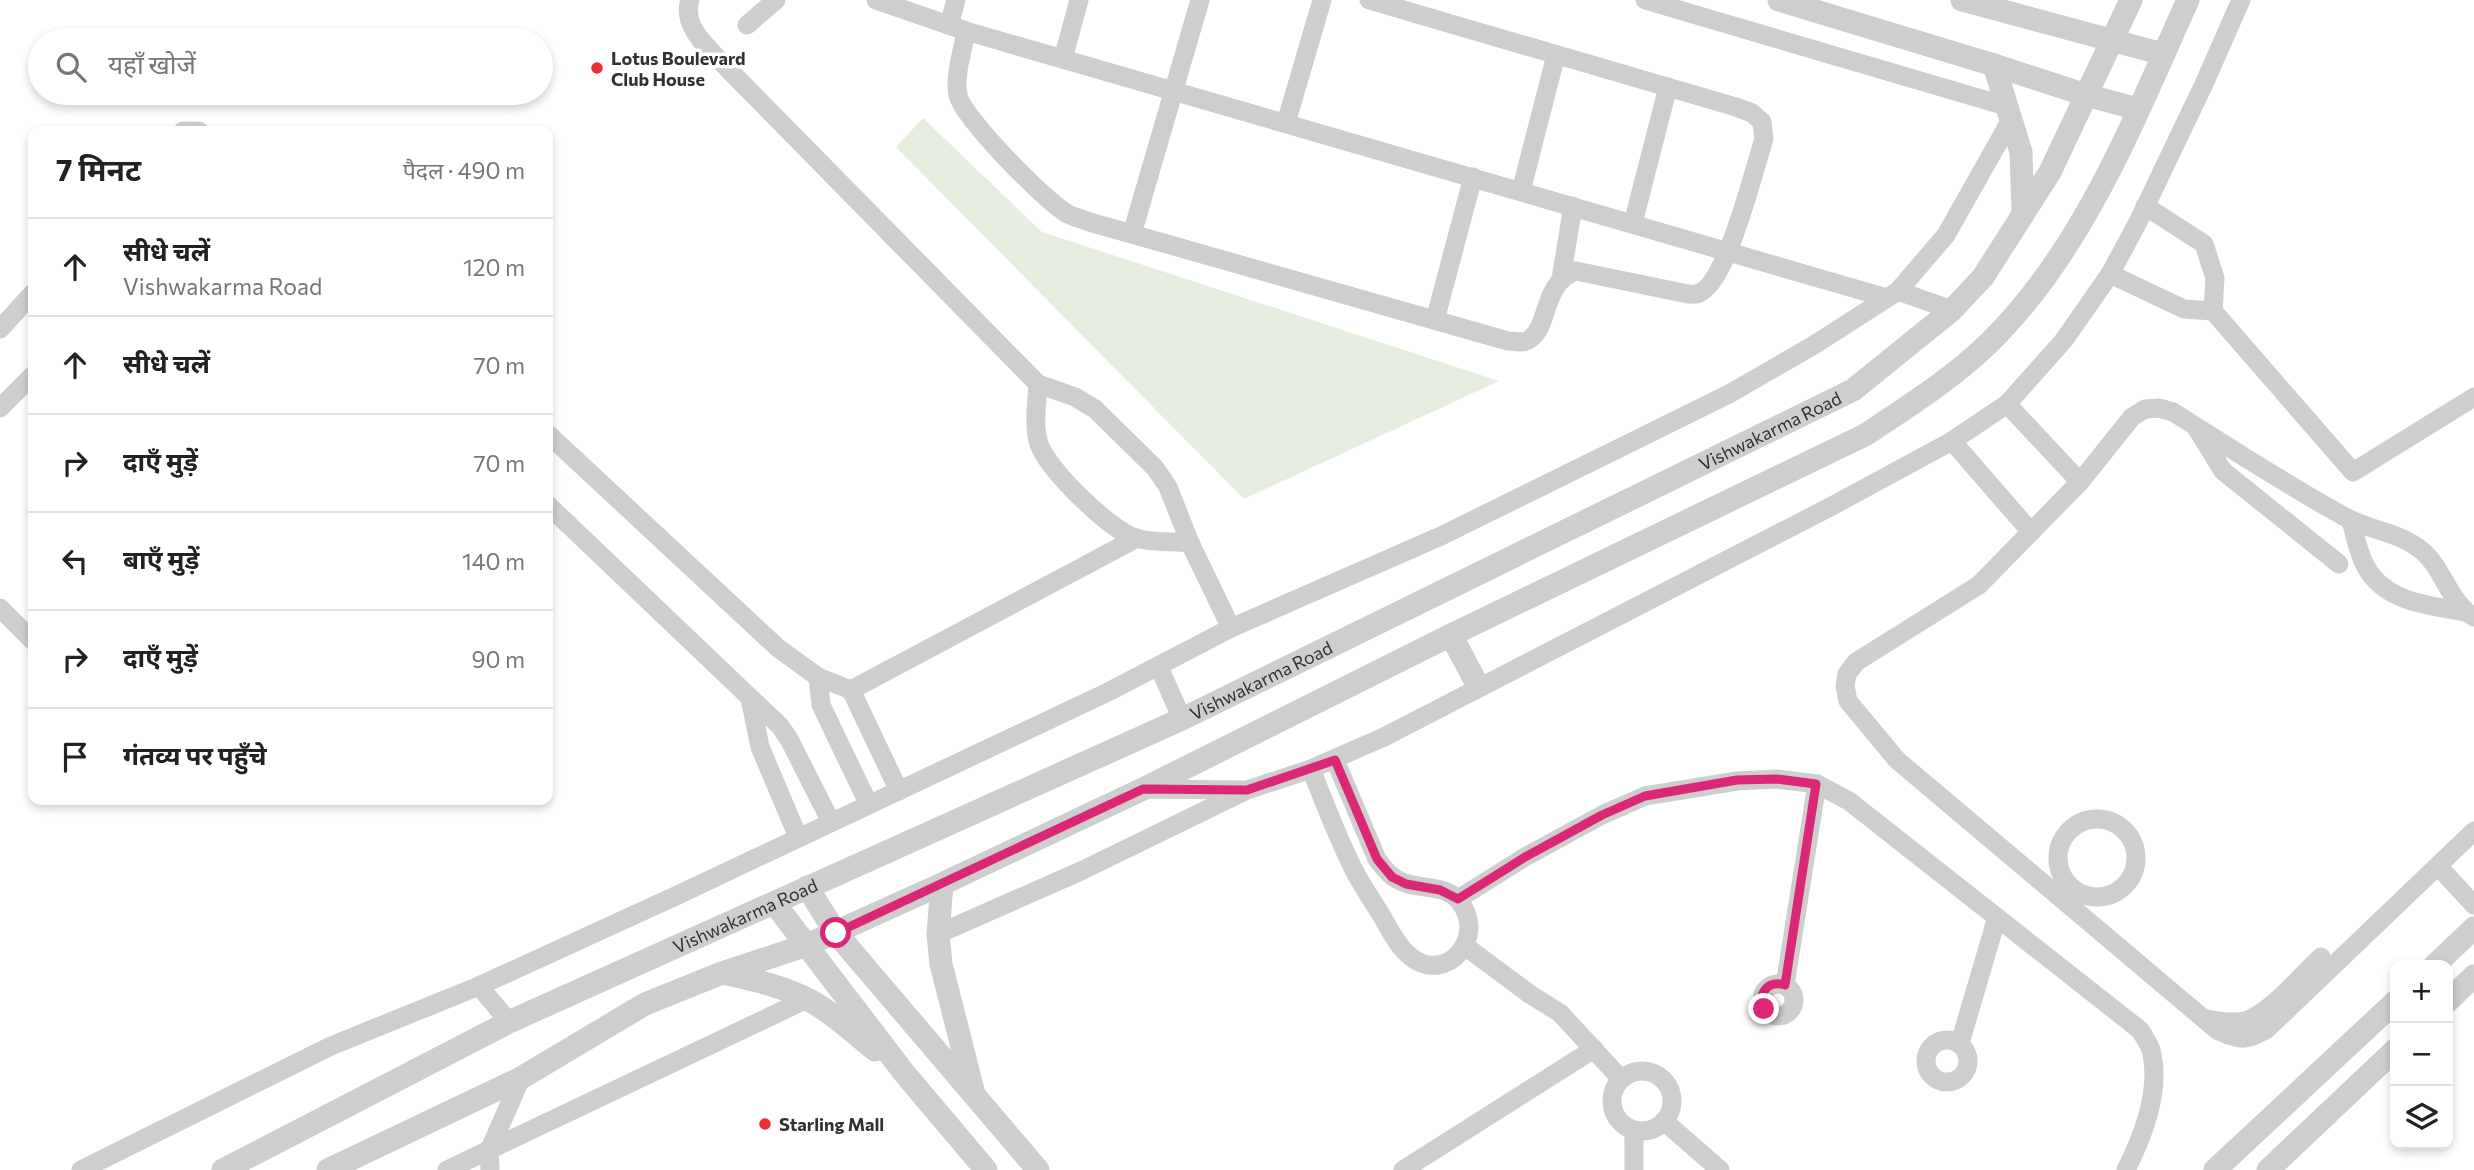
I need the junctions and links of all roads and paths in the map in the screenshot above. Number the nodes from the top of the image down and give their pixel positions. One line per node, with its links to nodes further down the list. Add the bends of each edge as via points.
1 (690, 0): 45 (street, via 687,15 693,29 731,72)
2 (776, 0): 15 (street)
3 (876, 0): 16 (street)
4 (956, 0): 16 (street)
5 (1079, 0): 20 (street)
6 (1200, 0): 23 (street)
7 (1322, 0): 27 (street)
8 (1368, 0): 19 (street)
9 (1645, 0): 26 (street)
10 (1779, 0): 21 (street)
11 (1962, 0): 17 (street)
12 (2131, 0): 17 (street, Vishwakarma Road)
13 (2188, 0): 18 (street)
14 (2241, 0): 31 (street)
15 (747, 25)
16 (957, 28): 20 (street); 34 (street, via 958,98 968,116 1048,200 1068,214)
17 (2114, 40): 18 (street); 24 (street, Vishwakarma Road)
18 (2163, 54): 25 (street)
19 (1556, 55): 22 (street); 29 (street)
20 (1063, 59): 23 (street)
21 (1994, 65): 24 (street); 26 (street)
22 (1668, 87): 33 (street); 35 (street, via 1752,113 1762,122 1763,139)
23 (1175, 91): 27 (street); 34 (street)
24 (2086, 95): 25 (street); 32 (street, Vishwakarma Road, via 2050,172)
25 (2138, 109): 62 (street, via 2096,196 2037,290 1988,344 1921,398 1865,435)
26 (2010, 113): 32 (street, via 2021,152); 38 (street, via 1946,235)
27 (1286, 123): 28 (street)
28 (1472, 177): 29 (street); 42 (street)
29 (1521, 191): 30 (street)
30 (1573, 206): 33 (street); 37 (street)
31 (2146, 206): 36 (street); 41 (street, via 2204,244 2215,278)
32 (2023, 214): 40 (street, Vishwakarma Road, via 1983,277)
33 (1633, 223): 35 (street)
34 (1132, 234): 42 (street)
35 (1729, 251): 37 (street, via 1699,293 1587,272 1576,271); 38 (street)
36 (2110, 274): 41 (street, via 2184,309); 47 (street, via 2064,340)
37 (1561, 279): 42 (street, via 1536,331 1522,342)
38 (1893, 295): 40 (street); 61 (street, via 1729,394 1441,536)
39 (28, 298): 43 (street)
40 (1952, 310): 69 (street, Vishwakarma Road, via 1853,390)
41 (2213, 311): 46 (street, via 2353,472)
42 (1435, 320)
43 (0, 329)
44 (28, 380): 48 (street)
45 (1038, 384): 56 (street, via 1036,425 1048,461 1091,507 1120,531); 57 (street, via 1095,409 1155,468 1168,487)
46 (2474, 397)
47 (2007, 404): 51 (street); 52 (street)
48 (0, 408)
49 (2195, 425): 52 (street, via 2173,412 2145,410 2132,417); 54 (street); 58 (street, via 2223,471)
50 (553, 439): 65 (street, via 778,648)
51 (1952, 442): 55 (street); 66 (street, via 1624,615)
52 (2080, 482): 55 (street)
53 (553, 510): 68 (street)
54 (2351, 520): 60 (street, via 2405,539 2421,550); 60 (street, via 2364,565 2375,580 2401,598)
55 (2031, 532): 82 (street, via 1979,585 1856,662 1845,686 1848,701 1897,760)
56 (1137, 538): 57 (street); 67 (street)
57 (1189, 543): 61 (street)
58 (2339, 564)
59 (0, 608): 63 (street)
60 (2470, 614)
61 (1231, 628): 64 (street)
62 (1451, 635): 66 (street); 73 (street)
63 (28, 636)
64 (1159, 667): 69 (street); 75 (street)
65 (818, 677): 67 (street); 76 (street, via 821,705)
66 (1478, 686): 70 (street)
67 (851, 690): 75 (street)
68 (750, 698): 77 (street, via 789,739); 79 (street, via 760,747)
69 (1182, 719): 84 (street, Vishwakarma Road)
70 (1335, 760): 71 (street); 86 (street, via 1384,869 1406,884 1440,890)
71 (1311, 769): 74 (street); 95 (street, via 1356,874 1399,945 1425,965 1442,964 1458,956)
72 (1816, 784): 86 (street, via 1737,780 1645,796 1525,857); 89 (street, via 1849,801); 100 (street)
73 (1143, 789): 74 (street); 83 (street)
74 (1247, 790): 93 (street)
75 (899, 791): 76 (street)
76 (869, 805): 77 (street)
77 (831, 822): 79 (street)
78 (2474, 831): 80 (street)
79 (798, 837): 101 (street)
80 (2438, 866): 88 (street); 105 (street, via 2267,1029 2238,1040)
81 (2059, 868): 82 (street); 85 (street, via 2071,887); 85 (street, via 2060,846 2073,827 2094,819 2116,823 2125,830 2136,849 2134,871 2113,894)
82 (2038, 879): 90 (street)
83 (943, 884): 92 (street); 93 (street)
84 (807, 887): 87 (street, Vishwakarma Road); 92 (street)
85 (2091, 897): 90 (street)
86 (1458, 899): 95 (street, via 1470,931)
87 (775, 904): 94 (street); 106 (street, Vishwakarma Road)
88 (2474, 905)
89 (1997, 917): 107 (street); 126 (street, via 2140,1030 2152,1053 2153,1082 2144,1133)
90 (2087, 920): 105 (street)
91 (2474, 928): 97 (street)
92 (836, 933): 94 (street); 113 (street)
93 (938, 934): 113 (street, via 946,989)
94 (807, 945): 98 (street); 110 (street)
95 (1465, 946): 108 (street, via 1560,1013)
96 (2321, 957): 105 (street, via 2265,1010 2245,1021)
97 (2440, 960)
98 (722, 973): 103 (street); 111 (street, via 645,1004)
99 (2474, 976): 102 (street)
100 (1785, 985)
101 (479, 986): 106 (street); 118 (street, via 331,1046)
102 (2453, 996)
103 (807, 999): 110 (street); 116 (street)
104 (2390, 1007): 127 (street)
105 (2203, 1018)
106 (509, 1022): 119 (street, Vishwakarma Road)
107 (1960, 1043)
108 (1594, 1049): 112 (street); 123 (street)
109 (2390, 1055): 128 (street)
110 (905, 1074): 117 (street)
111 (522, 1078): 116 (street); 120 (street)
112 (1620, 1079): 114 (street, via 1646,1072 1664,1080 1672,1097); 115 (street, via 1613,1109)
113 (975, 1096): 122 (street)
114 (1664, 1121): 115 (street, via 1654,1129); 125 (street)
115 (1634, 1129): 124 (street)
116 (489, 1162): 121 (street)
117 (977, 1167)
118 (81, 1170)
119 (223, 1170)
120 (328, 1170)
121 (447, 1170)
122 (1038, 1170)
123 (1403, 1170)
124 (1634, 1170)
125 (1720, 1170)
126 (2126, 1170)
127 (2216, 1170)
128 (2268, 1170)

